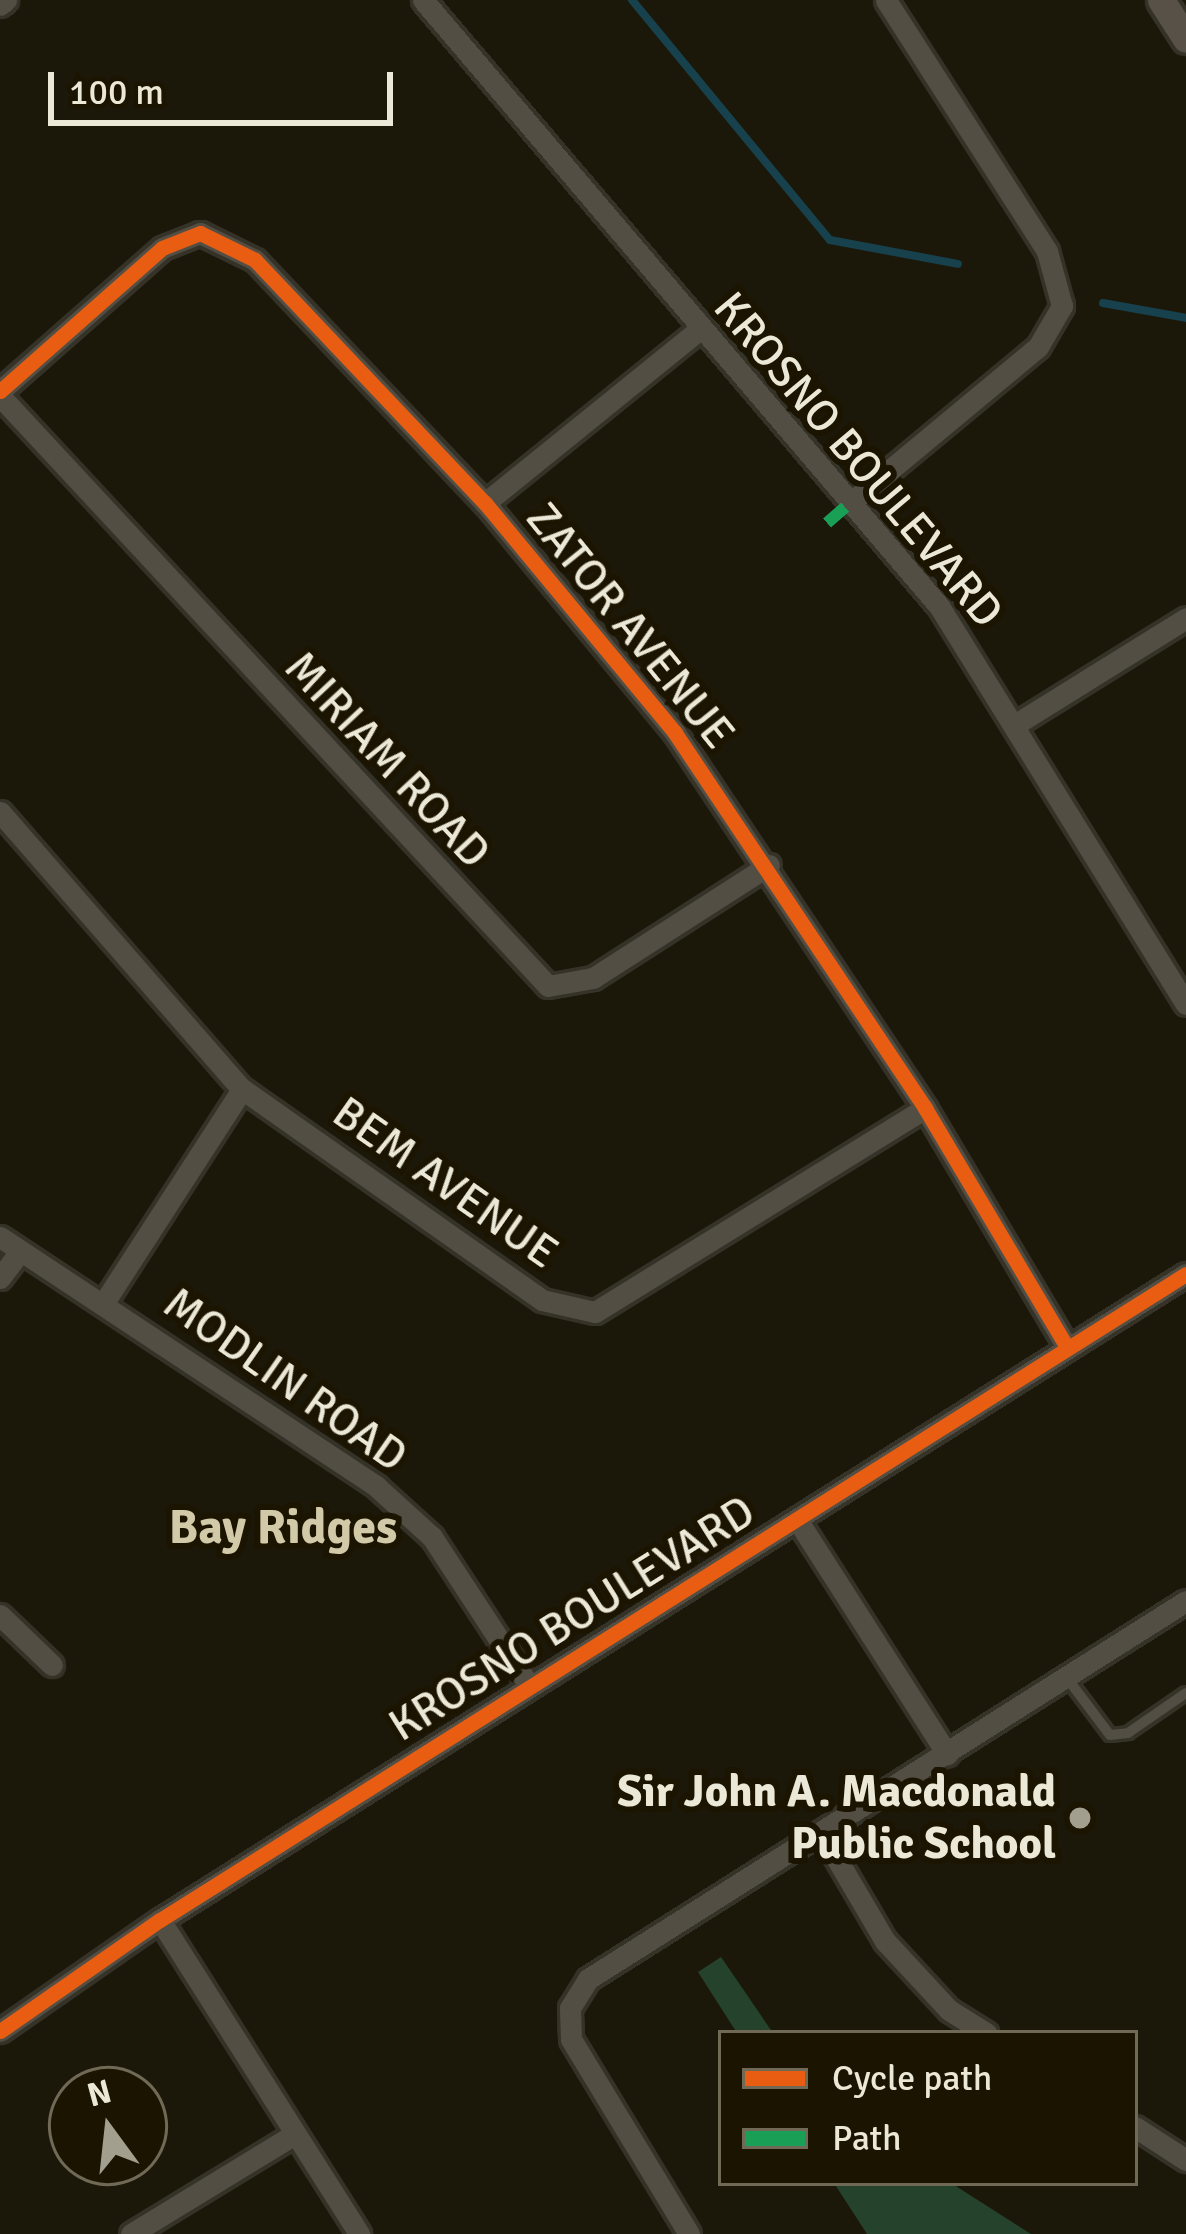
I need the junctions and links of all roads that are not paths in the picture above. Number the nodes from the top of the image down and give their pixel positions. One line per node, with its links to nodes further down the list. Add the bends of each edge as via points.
1 (423, 0): 5 (street, KROSNO BOULEVARD)
2 (886, 0): 8 (street, via 1047,251 1062,306 1037,346)
3 (1161, 0): 4 (street)
4 (1186, 39)
5 (699, 330): 7 (street); 8 (street, KROSNO BOULEVARD)
6 (0, 394): 7 (street, ZATOR AVENUE, via 163,248 200,233 254,260); 12 (street, MIRIAM ROAD, via 548,986 593,978)
7 (485, 503): 12 (street, ZATOR AVENUE, via 675,733)
8 (850, 503): 10 (street, KROSNO BOULEVARD, via 939,606)
9 (1186, 618): 10 (street)
10 (1016, 724): 13 (street, KROSNO BOULEVARD)
11 (0, 812): 14 (street, BEM AVENUE)
12 (769, 865): 15 (street, ZATOR AVENUE)
13 (1186, 1004)
14 (242, 1089): 15 (street, BEM AVENUE, via 542,1300 595,1312); 20 (street)
15 (925, 1108): 21 (street, ZATOR AVENUE)
16 (0, 1237): 17 (street, MODLIN ROAD)
17 (20, 1251): 19 (street); 20 (street, MODLIN ROAD)
18 (1186, 1274): 21 (street, KROSNO BOULEVARD)
19 (0, 1278)
20 (105, 1301): 27 (street, MODLIN ROAD, via 377,1486 432,1537)
21 (1066, 1347): 22 (street, KROSNO BOULEVARD)
22 (798, 1521): 27 (street, KROSNO BOULEVARD); 29 (street)
23 (1186, 1601): 26 (street)
24 (0, 1615): 25 (street)
25 (52, 1665)
26 (1067, 1678): 28 (lane, via 1110,1735 1128,1733); 29 (street)
27 (529, 1685): 31 (street, KROSNO BOULEVARD)
28 (1186, 1693)
29 (947, 1754): 30 (street)
30 (821, 1832): 33 (street, via 885,1941 950,2010); 37 (street, via 588,1979 570,2008 571,2039)
31 (160, 1920): 32 (street, KROSNO BOULEVARD); 35 (street)
32 (0, 2030)
33 (981, 2030)
34 (1138, 2129): 36 (street)
35 (295, 2134): 38 (street); 39 (street)
36 (1186, 2160)
37 (684, 2232)
38 (131, 2234)
39 (359, 2234)

